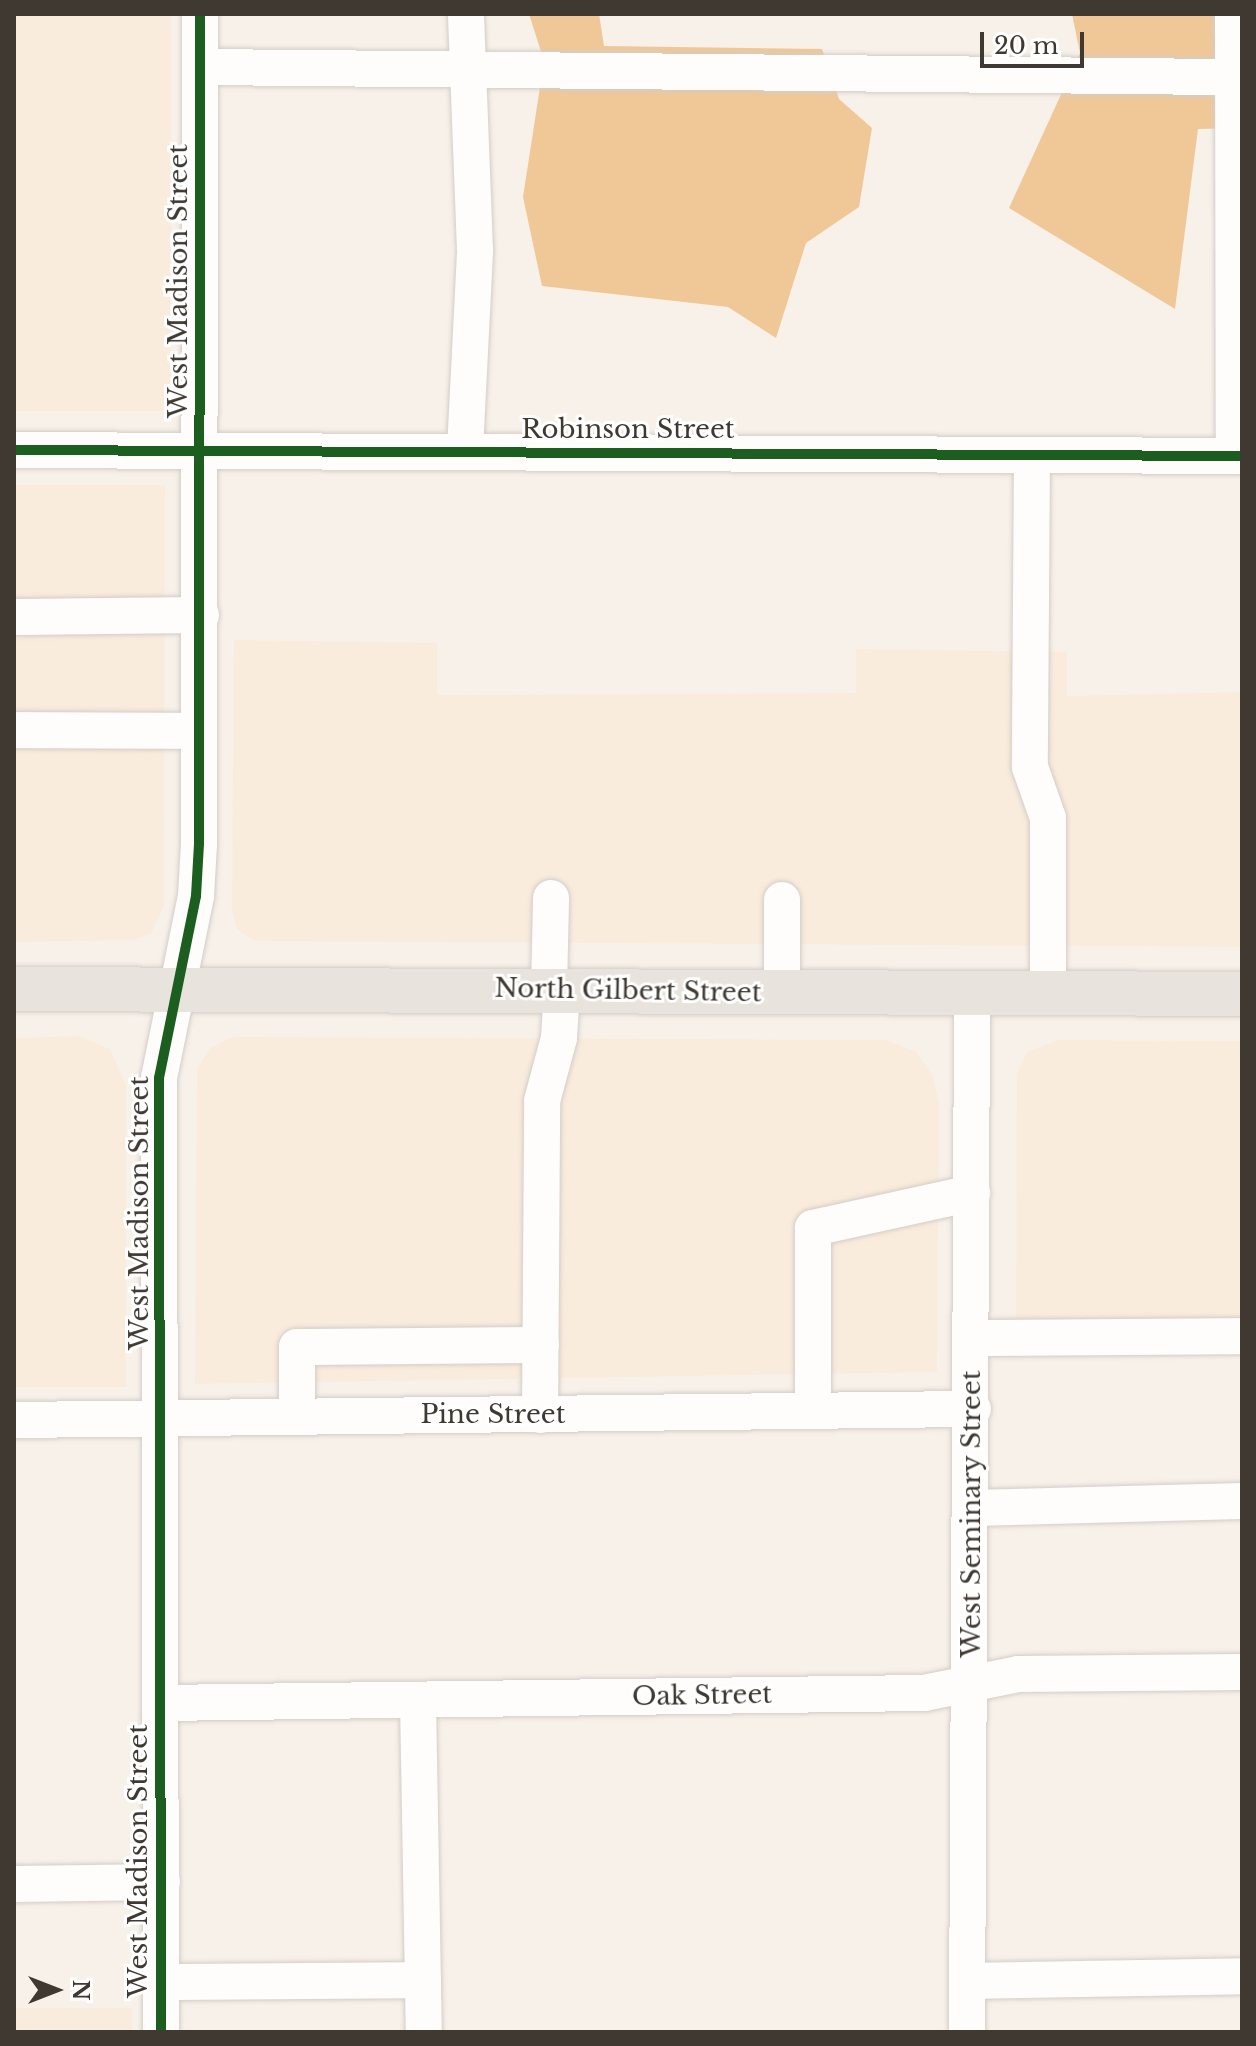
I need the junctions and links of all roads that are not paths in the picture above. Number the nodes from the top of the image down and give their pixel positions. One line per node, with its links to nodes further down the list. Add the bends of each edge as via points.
1 (200, 14): 4 (street, West Madison Street)
2 (466, 14): 5 (street)
3 (1233, 14): 6 (street)
4 (201, 67): 5 (street); 7 (street, West Madison Street)
5 (470, 73): 6 (street); 9 (street, via 475,250)
6 (1232, 77): 11 (street)
7 (201, 448): 8 (street, Robinson Street); 9 (street, Robinson Street); 12 (street, West Madison Street)
8 (14, 450)
9 (465, 450): 10 (street, Robinson Street)
10 (1032, 455): 11 (street, Robinson Street); 24 (street, via 1030,767 1048,818)
11 (1238, 456)
12 (201, 615): 13 (street); 15 (street, West Madison Street)
13 (14, 617)
14 (14, 730): 15 (street)
15 (199, 731): 19 (street, West Madison Street, via 196,896)
16 (551, 898): 20 (street)
17 (782, 900): 21 (street)
18 (14, 989): 19 (main road, North Gilbert Street)
19 (180, 989): 20 (main road, North Gilbert Street); 33 (street, West Madison Street, via 159,1078)
20 (555, 989): 21 (main road, North Gilbert Street); 28 (street, via 542,1101)
21 (782, 993): 23 (main road, North Gilbert Street)
22 (1242, 994): 24 (main road, North Gilbert Street)
23 (972, 995): 24 (main road, North Gilbert Street); 25 (street, West Seminary Street)
24 (1048, 995)
25 (972, 1193): 27 (street, West Seminary Street); 30 (street, via 813,1228)
26 (1242, 1336): 27 (street)
27 (974, 1338): 29 (street, West Seminary Street)
28 (541, 1345): 31 (street); 32 (street, via 297,1347)
29 (973, 1409): 30 (street, Pine Street); 36 (street, West Seminary Street)
30 (813, 1411): 31 (street, Pine Street)
31 (540, 1415): 32 (street, Pine Street)
32 (297, 1417): 33 (street, Pine Street)
33 (160, 1419): 34 (street, Pine Street); 40 (street, West Madison Street)
34 (14, 1420)
35 (1242, 1501): 36 (street)
36 (972, 1508): 38 (street, West Seminary Street)
37 (1242, 1672): 38 (street, Oak Street, via 1018,1674)
38 (971, 1683): 39 (street, Oak Street, via 924,1693); 45 (street, West Seminary Street)
39 (418, 1700): 40 (street, Oak Street); 44 (street)
40 (160, 1703): 41 (street, West Madison Street)
41 (162, 1882): 42 (street); 46 (street, West Madison Street)
42 (14, 1884)
43 (1242, 1976): 45 (street)
44 (423, 1980): 46 (street); 48 (street)
45 (967, 1981): 49 (street, West Seminary Street)
46 (162, 1982): 47 (street, West Madison Street)
47 (161, 2032)
48 (424, 2032)
49 (967, 2032)

